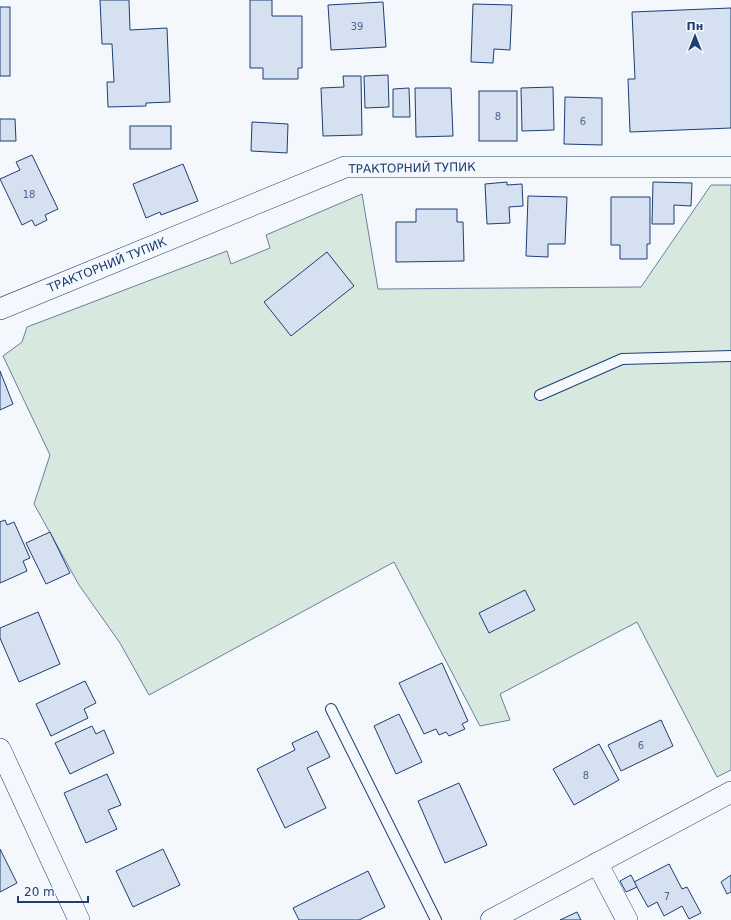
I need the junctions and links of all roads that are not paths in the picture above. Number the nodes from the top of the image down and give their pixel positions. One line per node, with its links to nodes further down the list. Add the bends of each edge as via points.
1 (731, 167): 2 (street, ТРАКТОРНИЙ ТУПИК, via 346,167)
2 (0, 309)
3 (731, 356): 4 (lane, via 622,359)
4 (540, 395)
5 (330, 709): 10 (lane)
6 (0, 749): 9 (street)
7 (731, 792): 8 (street)
8 (597, 863): 11 (street); 12 (street)
9 (79, 920)
10 (436, 920)
11 (491, 920)
12 (627, 920)

